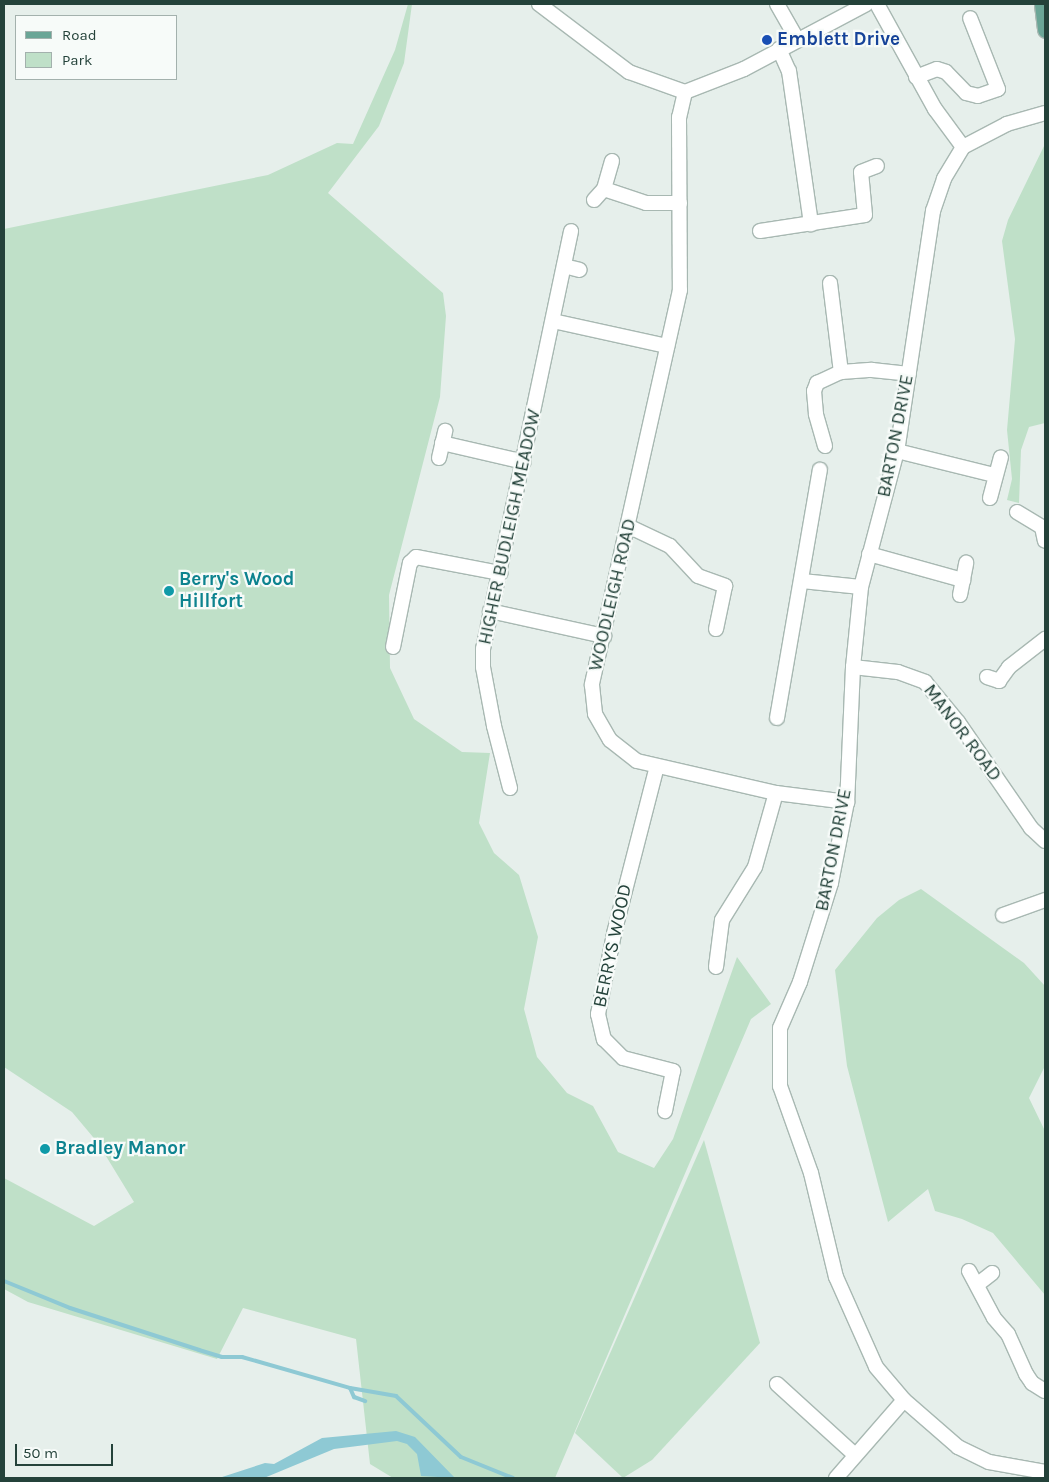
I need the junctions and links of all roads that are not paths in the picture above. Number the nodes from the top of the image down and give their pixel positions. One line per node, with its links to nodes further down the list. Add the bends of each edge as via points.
1 (539, 4): 11 (street, via 629,72)
2 (777, 4): 8 (street)
3 (866, 4): 8 (street)
4 (877, 4): 10 (street)
5 (1042, 4): 7 (main road)
6 (970, 18): 10 (street, via 998,89 978,96 966,93 946,72 937,69)
7 (1045, 30)
8 (797, 39): 9 (street)
9 (779, 49): 11 (street, via 744,70); 19 (street, via 789,71)
10 (916, 77): 13 (street)
11 (685, 92): 18 (street, WOODLEIGH ROAD, via 680,117)
12 (1045, 113): 13 (street, via 1007,124)
13 (963, 147): 28 (street, BARTON DRIVE, via 944,179 933,211)
14 (612, 161): 16 (street)
15 (877, 166): 19 (street, via 860,172 865,215)
16 (604, 189): 17 (street); 18 (street, via 646,203)
17 (594, 200)
18 (680, 203): 26 (street, WOODLEIGH ROAD, via 680,290)
19 (811, 224): 21 (street)
20 (571, 231): 22 (street, HIGHER BUDLEIGH MEADOW)
21 (760, 232)
22 (564, 266): 23 (street); 25 (street, HIGHER BUDLEIGH MEADOW)
23 (580, 270)
24 (830, 283): 27 (street)
25 (553, 321): 26 (street); 33 (street, HIGHER BUDLEIGH MEADOW)
26 (667, 346): 38 (street, WOODLEIGH ROAD)
27 (841, 372): 28 (street, via 872,370); 29 (street, via 824,377 814,391)
28 (909, 374): 30 (street, BARTON DRIVE)
29 (826, 450)
30 (897, 451): 35 (street); 40 (street, BARTON DRIVE)
31 (1000, 457): 35 (street)
32 (439, 458): 33 (street, via 443,437)
33 (524, 462): 42 (street, HIGHER BUDLEIGH MEADOW)
34 (820, 470): 44 (street)
35 (994, 475): 36 (street)
36 (990, 498)
37 (1017, 512): 39 (street, via 1042,527)
38 (630, 527): 48 (street, via 670,546 698,576 725,586); 49 (street, WOODLEIGH ROAD)
39 (1045, 541)
40 (868, 554): 43 (street); 45 (street, BARTON DRIVE)
41 (966, 563): 43 (street)
42 (500, 573): 47 (street, HIGHER BUDLEIGH MEADOW); 51 (street, via 416,557 410,564)
43 (963, 580): 46 (street)
44 (802, 581): 45 (street); 54 (street)
45 (861, 587): 52 (street, BARTON DRIVE)
46 (960, 594)
47 (490, 611): 49 (street); 56 (street, HIGHER BUDLEIGH MEADOW, via 483,667)
48 (716, 629)
49 (604, 636): 55 (street, WOODLEIGH ROAD, via 592,685 595,714 610,740 622,752 637,761)
50 (1045, 639): 53 (street, via 1009,667 999,681)
51 (393, 647)
52 (853, 667): 58 (street, BARTON DRIVE); 59 (street, MANOR ROAD, via 898,672 925,682 958,722 1031,828)
53 (987, 677)
54 (777, 718)
55 (657, 766): 57 (street, WOODLEIGH ROAD); 63 (street, BERRYS WOOD, via 614,934 598,1014 602,1034 618,1054 673,1071)
56 (510, 788)
57 (776, 793): 58 (street, WOODLEIGH ROAD); 62 (street, via 755,867 722,920)
58 (847, 802): 69 (street, BARTON DRIVE, via 831,883 800,982 780,1028 780,1086 811,1173 836,1277 876,1367)
59 (1045, 841)
60 (1045, 900): 61 (street)
61 (1003, 915)
62 (716, 967)
63 (664, 1111)
64 (969, 1272): 66 (street)
65 (992, 1273): 66 (street)
66 (978, 1284): 68 (street, via 994,1318 1012,1341 1026,1374 1032,1383)
67 (777, 1384): 70 (street)
68 (1045, 1391)
69 (904, 1400): 70 (street); 71 (street, BARTON DRIVE, via 958,1447 990,1462)
70 (855, 1455): 72 (street)
71 (1045, 1472)
72 (836, 1478)

